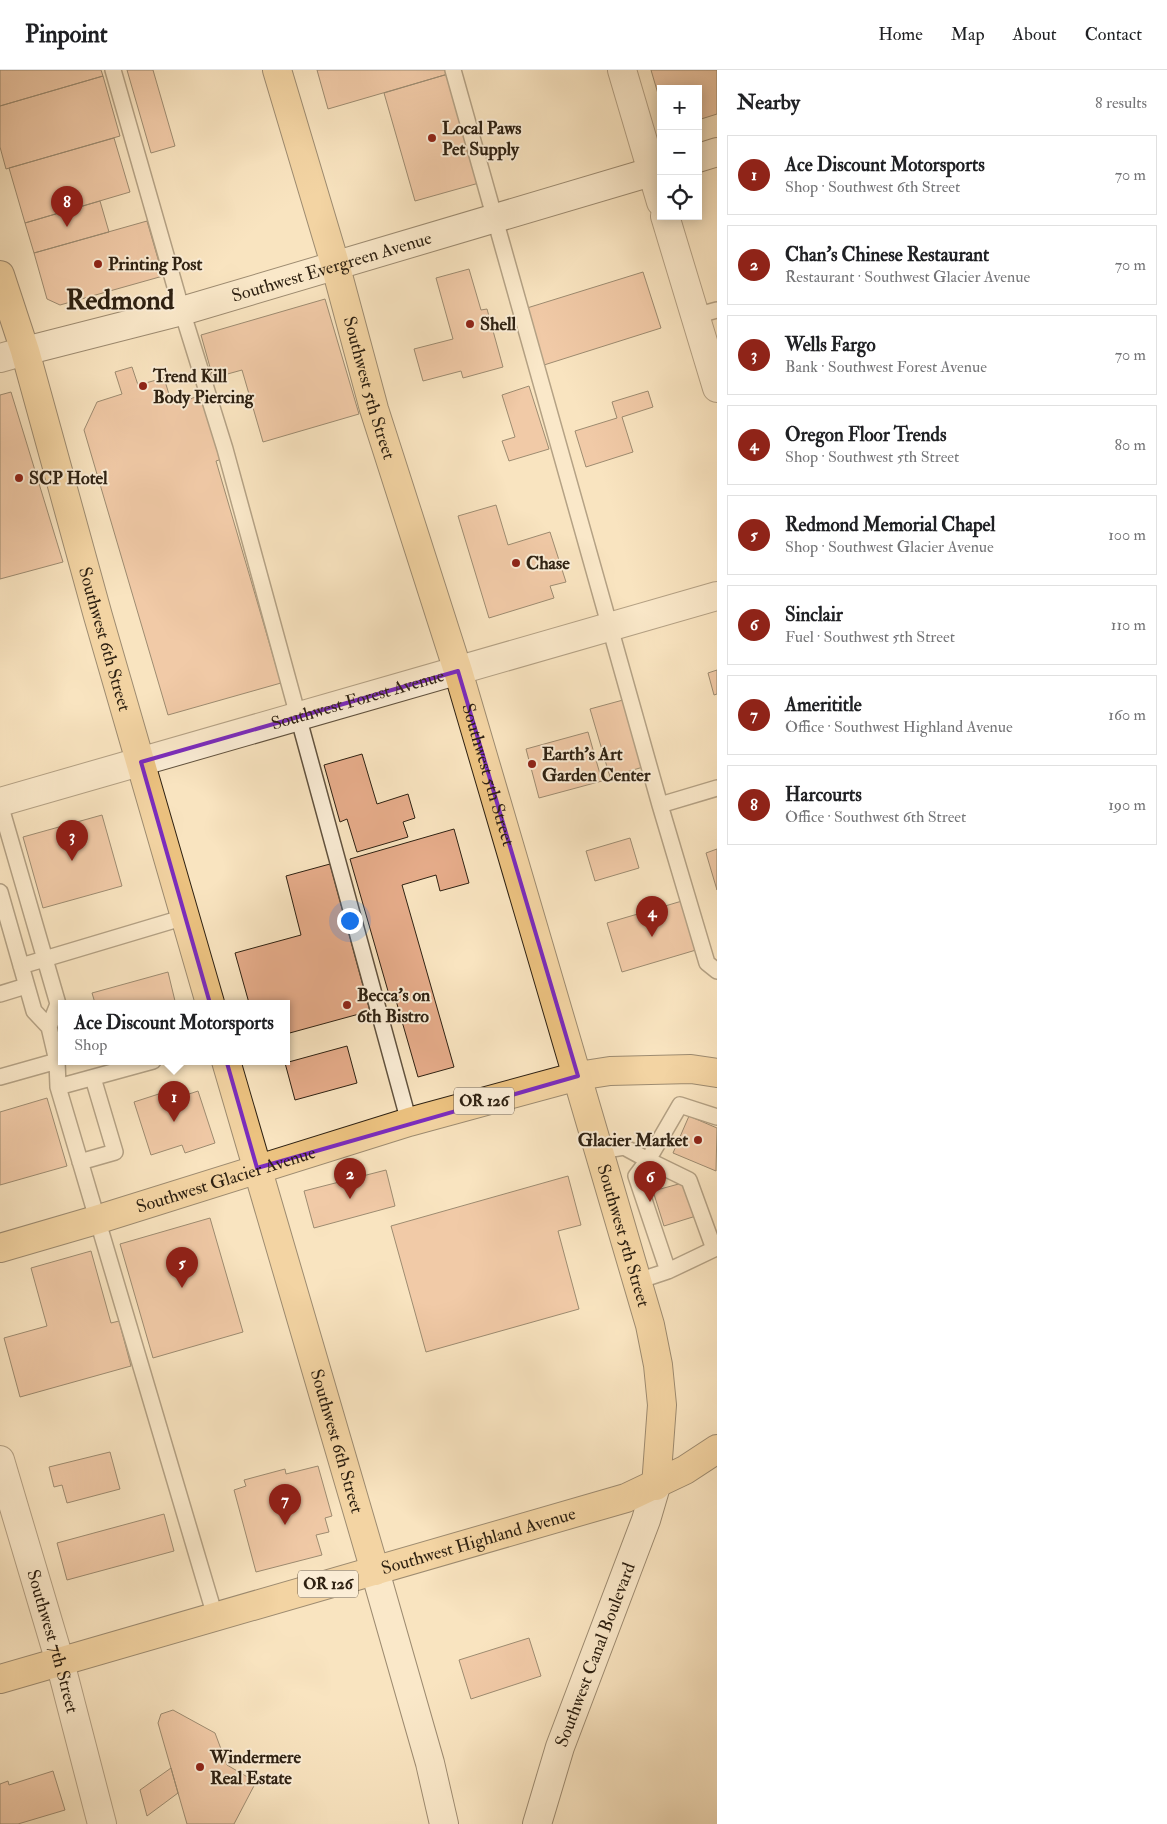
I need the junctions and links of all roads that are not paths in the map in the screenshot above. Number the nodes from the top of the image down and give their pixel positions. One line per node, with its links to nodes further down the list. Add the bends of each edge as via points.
1 (113, 70): 12 (lane)
2 (277, 70): 10 (main road, Southwest 5th Street)
3 (453, 70): 8 (lane)
4 (622, 70): 7 (street)
5 (717, 152): 6 (street)
6 (702, 157)
7 (656, 170): 8 (street, Southwest Evergreen Avenue)
8 (494, 218): 10 (street, Southwest Evergreen Avenue); 17 (lane)
9 (667, 220): 13 (street)
10 (334, 264): 12 (street, Southwest Evergreen Avenue); 18 (main road, Southwest 5th Street, via 374,409)
11 (0, 275): 14 (main road, Southwest 6th Street)
12 (182, 311): 14 (street, Southwest Evergreen Avenue); 19 (lane, via 225,449)
13 (706, 313): 15 (street)
14 (12, 355): 20 (main road, Southwest 6th Street)
15 (717, 388)
16 (717, 596): 17 (street, Southwest Forest Avenue)
17 (609, 627): 18 (street, Southwest Forest Avenue); 23 (lane)
18 (458, 671): 19 (street, Southwest Forest Avenue); 38 (main road, Southwest 5th Street)
19 (298, 716): 20 (street, Southwest Forest Avenue); 43 (lane)
20 (140, 762): 22 (street, Southwest Forest Avenue); 25 (main road, Southwest 6th Street)
21 (717, 788): 23 (lane)
22 (0, 803): 27 (lane)
23 (660, 804): 29 (lane, via 708,963)
24 (0, 892): 26 (lane)
25 (185, 916): 27 (lane); 32 (main road, Southwest 6th Street)
26 (6, 934): 28 (lane)
27 (45, 959): 28 (lane); 33 (lane, via 58,1004)
28 (21, 966): 30 (lane)
29 (716, 974)
30 (26, 986): 31 (lane); 33 (lane, via 34,1011)
31 (0, 994)
32 (209, 1000)
33 (49, 1028): 34 (lane)
34 (57, 1061): 39 (lane); 41 (lane)
35 (140, 1065): 40 (lane)
36 (227, 1065): 47 (main road, Southwest 6th Street)
37 (717, 1073): 38 (main road, Southwest Glacier Avenue / OR 126, via 691,1069 610,1071)
38 (578, 1076): 43 (main road, Southwest Glacier Avenue / OR 126); 44 (main road, Southwest 5th Street)
39 (0, 1078)
40 (93, 1078): 41 (lane); 46 (lane, via 115,1152)
41 (58, 1088): 46 (lane)
42 (717, 1117): 45 (lane, via 680,1105)
43 (409, 1122): 47 (main road, Southwest Glacier Avenue / OR 126)
44 (600, 1152): 45 (lane, via 624,1147); 52 (main road, Southwest 5th Street)
45 (648, 1160): 49 (lane, via 690,1180); 51 (lane, via 636,1176)
46 (80, 1162): 48 (lane)
47 (258, 1168): 48 (main road, Southwest Glacier Avenue / OR 126); 56 (main road, Southwest 6th Street)
48 (96, 1220): 50 (main road, Southwest Glacier Avenue / OR 126); 57 (lane)
49 (715, 1246): 51 (lane)
50 (0, 1248)
51 (668, 1271): 52 (lane)
52 (638, 1281): 55 (main road, Southwest 5th Street, via 658,1365 662,1405)
53 (717, 1449): 55 (main road, Southwest Highland Avenue / OR 126)
54 (0, 1460): 58 (street, Southwest 7th Street)
55 (656, 1486): 56 (main road, Southwest Highland Avenue / OR 126, via 626,1498); 62 (street, Southwest Canal Boulevard, via 560,1747)
56 (375, 1571): 57 (main road, Southwest Highland Avenue / OR 126); 61 (street, Southwest 6th Street, via 430,1763)
57 (215, 1616): 58 (main road, Southwest Highland Avenue / OR 126)
58 (60, 1662): 59 (main road, Southwest Highland Avenue / OR 126); 60 (street, Southwest 7th Street)
59 (0, 1679)
60 (102, 1824)
61 (444, 1824)
62 (537, 1824)

